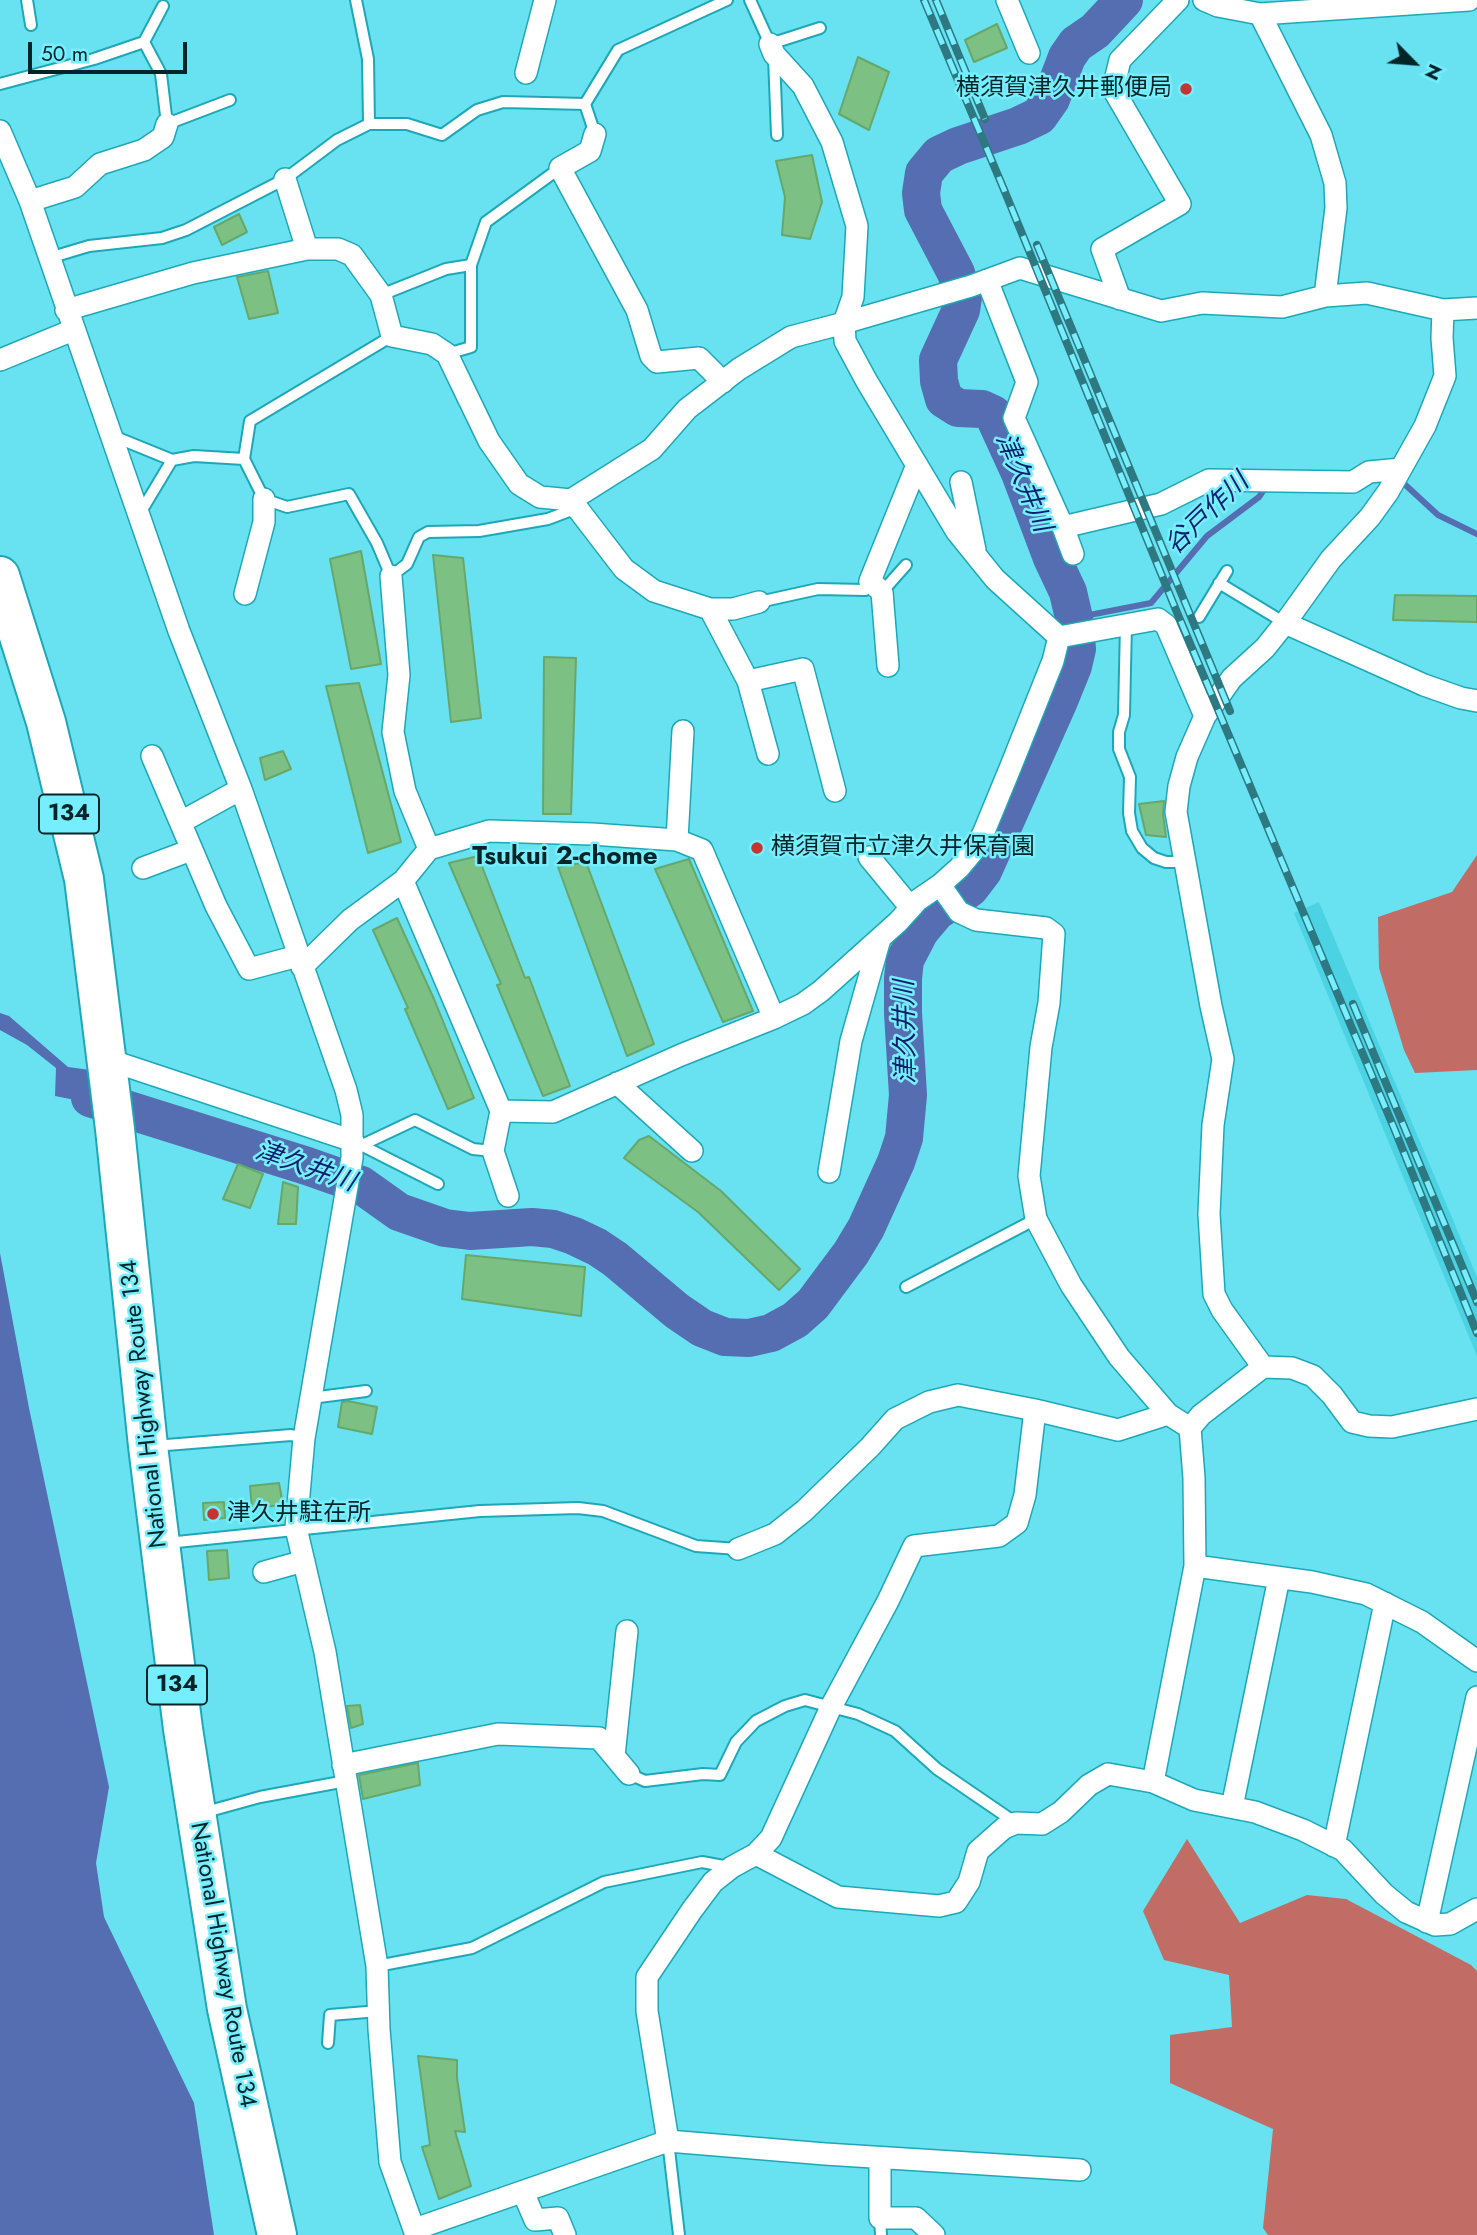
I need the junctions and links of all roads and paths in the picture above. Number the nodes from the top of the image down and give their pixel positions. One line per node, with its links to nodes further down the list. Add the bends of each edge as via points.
1 (27, 0): 12 (lane)
2 (356, 0): 22 (lane, via 368,60)
3 (545, 0): 17 (street)
4 (727, 0): 20 (lane, via 618,50)
5 (750, 0): 15 (lane)
6 (1007, 0): 16 (street)
7 (1178, 0): 35 (street, via 1121,60 1113,89 1181,204 1102,249)
8 (1204, 0): 11 (street)
9 (1469, 0): 11 (street)
10 (163, 6): 14 (lane)
11 (1260, 14): 34 (street, via 1321,135 1335,183)
12 (31, 25)
13 (820, 28): 15 (lane)
14 (144, 42): 18 (lane); 21 (lane, via 161,74)
15 (772, 49): 25 (lane); 39 (street, via 803,86 832,142 857,226 853,297)
16 (1029, 53)
17 (526, 73)
18 (0, 84)
19 (230, 100): 21 (lane)
20 (585, 104): 22 (lane, via 503,102 477,110 442,135 407,124); 24 (lane)
21 (167, 124): 28 (street, via 163,137 144,150 100,164 75,187)
22 (369, 124): 27 (lane, via 337,140)
23 (0, 131): 28 (street)
24 (595, 134): 26 (street, via 590,151)
25 (777, 135)
26 (560, 168): 31 (lane, via 486,222); 44 (street, via 637,310 651,356 657,362 699,358)
27 (285, 179): 29 (street); 30 (lane, via 186,230 162,238 89,246)
28 (30, 201): 30 (street)
29 (307, 249): 33 (street, via 352,254); 37 (street, via 193,273)
30 (50, 258): 37 (street)
31 (471, 265): 33 (lane, via 446,269); 42 (lane, via 471,347)
32 (979, 283): 35 (street, via 1020,268); 39 (street); 54 (street, via 1027,382 1014,418)
33 (381, 295): 41 (street)
34 (1325, 296): 35 (street, via 1282,307 1202,303 1161,311); 38 (street, via 1367,293)
35 (1120, 299)
36 (1477, 308): 38 (street)
37 (66, 310): 40 (street)
38 (1443, 310): 49 (street, via 1445,376)
39 (844, 323): 44 (street, via 791,337); 48 (street, via 845,341)
40 (73, 330): 43 (street); 45 (street)
41 (392, 336): 42 (street, via 432,344); 46 (lane, via 250,421)
42 (447, 354): 52 (street, via 489,441 519,484 540,497)
43 (0, 360)
44 (723, 382): 52 (street, via 687,410 652,449)
45 (110, 434): 47 (lane); 53 (street)
46 (244, 459): 47 (lane, via 194,456); 51 (lane)
47 (172, 460): 53 (lane)
48 (918, 465): 56 (street); 62 (street)
49 (1401, 469): 54 (street, via 1368,472 1353,482 1209,480 1161,503); 67 (street, via 1370,517 1331,559)
50 (961, 482): 56 (street)
51 (264, 499): 60 (lane, via 287,507 349,494); 63 (street, via 264,522)
52 (574, 504): 60 (lane, via 548,519 479,531 428,532 419,537 407,564); 65 (street, via 624,569 654,591)
53 (139, 515): 77 (street)
54 (1063, 527): 55 (street)
55 (1073, 554)
56 (977, 559): 69 (street, via 995,579)
57 (906, 565): 62 (lane)
58 (1227, 571): 61 (lane)
59 (0, 576): 92 (highway, National Highway Route 134 / 134, via 46,722 85,879)
60 (391, 576): 81 (street, via 399,675 393,732 405,791)
61 (1219, 583): 66 (lane); 67 (lane)
62 (876, 587): 64 (lane, via 818,589); 70 (street)
63 (245, 594)
64 (759, 602): 65 (street)
65 (710, 609): 71 (street)
66 (1199, 617)
67 (1285, 623): 72 (street, via 1424,685); 73 (street, via 1232,678)
68 (1126, 624): 69 (street); 73 (street, via 1158,619 1166,625); 84 (lane, via 1119,749 1130,777 1132,831 1154,858)
69 (1069, 635): 87 (street, via 1053,661 983,834)
70 (888, 666)
71 (748, 681): 75 (street); 78 (street, via 803,669)
72 (1477, 701)
73 (1205, 716): 84 (street, via 1179,786 1176,812)
74 (683, 731): 80 (street)
75 (768, 754)
76 (152, 756): 79 (street)
77 (240, 789): 79 (street); 90 (street)
78 (835, 790)
79 (181, 822): 82 (street)
80 (677, 840): 81 (street, via 489,831); 91 (street, via 702,850)
81 (429, 849): 86 (street)
82 (191, 850): 85 (street); 90 (street, via 250,969)
83 (869, 857): 88 (street)
84 (1185, 862): 103 (street, via 1223,1059 1213,1125 1209,1214 1214,1294)
85 (143, 868)
86 (403, 881): 90 (street); 94 (street)
87 (942, 888): 88 (street); 101 (street, via 959,912 976,920 1046,928 1054,934 1029,1176)
88 (911, 908): 89 (street)
89 (880, 939): 91 (street, via 821,991); 98 (street, via 851,1041)
90 (300, 961): 95 (street, via 346,1090)
91 (774, 1018): 93 (street)
92 (106, 1059): 95 (street); 111 (highway, National Highway Route 134 / 134)
93 (617, 1083): 94 (street, via 553,1112); 97 (street)
94 (501, 1111): 96 (street)
95 (356, 1148): 96 (lane, via 415,1120 473,1149); 99 (lane); 105 (street)
96 (494, 1151): 100 (street)
97 (692, 1151)
98 (829, 1172)
99 (438, 1184)
100 (508, 1196)
101 (1036, 1220): 102 (lane); 108 (street, via 1071,1285 1119,1357)
102 (906, 1287)
103 (1263, 1367): 106 (street, via 1292,1368 1313,1376 1352,1422 1369,1426 1392,1427); 109 (street)
104 (366, 1391): 105 (lane)
105 (311, 1398): 110 (street)
106 (1477, 1409)
107 (1035, 1410): 108 (street, via 1118,1430); 114 (street, via 958,1395 929,1402 895,1419 775,1534); 123 (street, via 1017,1523 999,1536 914,1546)
108 (1168, 1414): 109 (street)
109 (1190, 1428): 116 (street)
110 (304, 1438): 111 (lane, via 291,1435); 112 (street)
111 (148, 1446): 113 (highway, National Highway Route 134 / 134)
112 (296, 1528): 113 (lane); 114 (lane, via 480,1511 578,1508 603,1511 696,1546); 115 (street)
113 (160, 1543): 129 (highway, National Highway Route 134 / 134)
114 (738, 1549)
115 (304, 1561): 117 (street); 125 (street)
116 (1195, 1566): 118 (street); 127 (street)
117 (264, 1572)
118 (1279, 1577): 119 (street, via 1366,1594); 128 (street)
119 (1385, 1603): 121 (street, via 1422,1622); 131 (street)
120 (627, 1631): 124 (street)
121 (1477, 1661)
122 (1477, 1697): 135 (street)
123 (831, 1707): 126 (lane, via 805,1700 756,1720 736,1742 720,1775 645,1781); 130 (lane, via 895,1731 937,1769); 132 (street, via 771,1838)
124 (614, 1756): 125 (street, via 599,1738 498,1734); 126 (street)
125 (345, 1773): 129 (lane, via 326,1786); 136 (street)
126 (629, 1774)
127 (1153, 1782): 128 (street, via 1194,1800); 130 (street, via 1108,1774 1042,1824)
128 (1232, 1807): 131 (street, via 1267,1816)
129 (195, 1814): 145 (highway, National Highway Route 134 / 134, via 227,2010)
130 (1016, 1824): 132 (street, via 1004,1828 978,1851 969,1882 956,1902 939,1906 838,1896)
131 (1334, 1846): 135 (street, via 1406,1912)
132 (756, 1854): 133 (street)
133 (732, 1867): 136 (lane, via 702,1862 604,1882 472,1948); 139 (street, via 713,1882 647,1977 647,2011)
134 (1477, 1909): 135 (street, via 1450,1924)
135 (1427, 1922)
136 (377, 1966): 137 (street)
137 (379, 2011): 138 (lane, via 330,2015); 144 (street, via 390,2162)
138 (328, 2043)
139 (668, 2141): 140 (street); 142 (street); 147 (lane)
140 (880, 2158): 141 (street); 143 (street)
141 (1080, 2170)
142 (523, 2192): 144 (street); 146 (street, via 535,2220 558,2218)
143 (881, 2227): 148 (street, via 916,2218)
144 (416, 2232)
145 (276, 2235)
146 (565, 2235)
147 (679, 2235)
148 (934, 2235)

